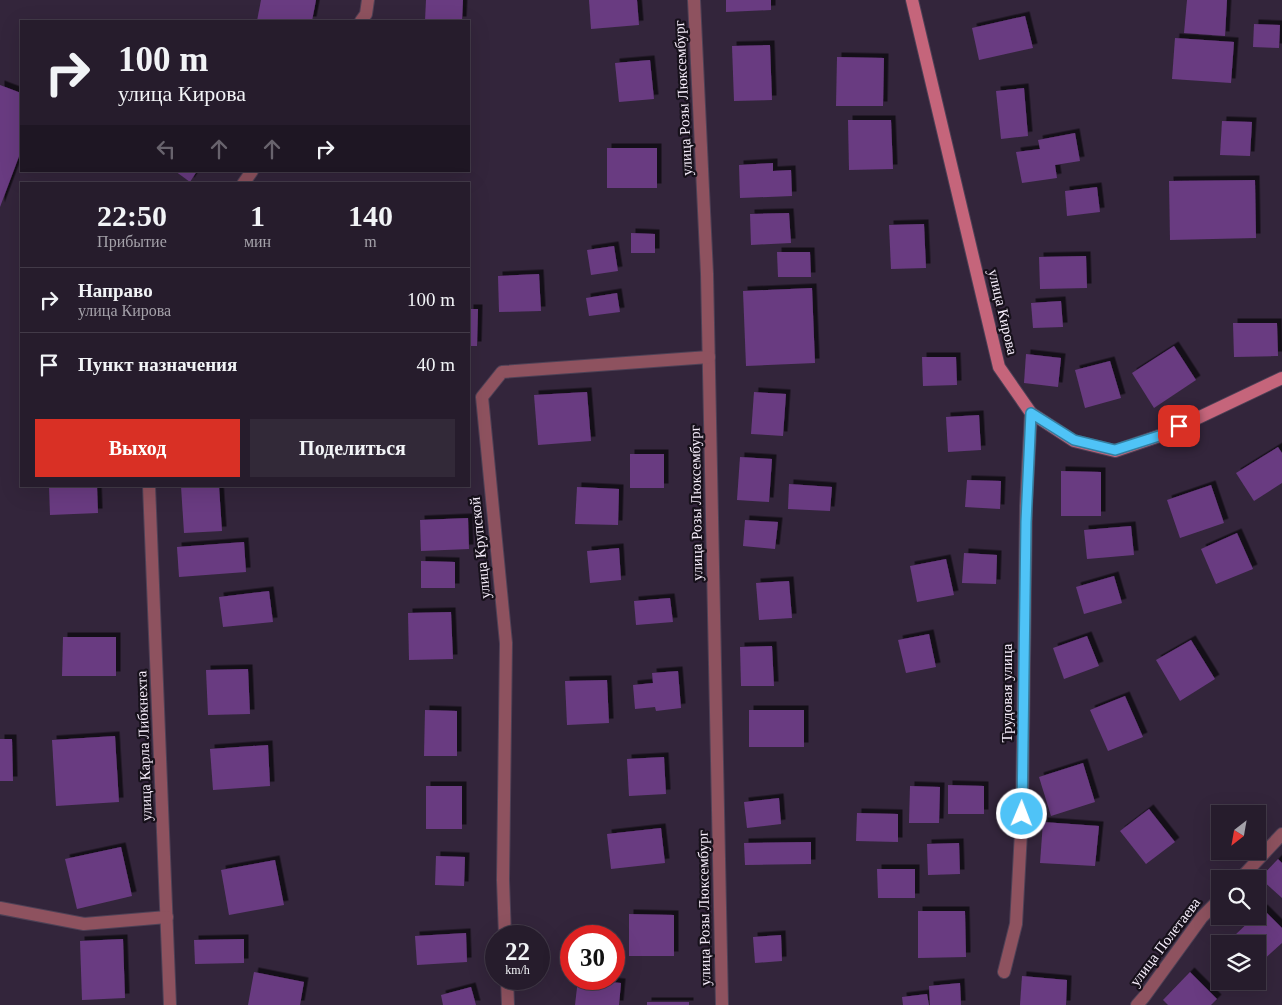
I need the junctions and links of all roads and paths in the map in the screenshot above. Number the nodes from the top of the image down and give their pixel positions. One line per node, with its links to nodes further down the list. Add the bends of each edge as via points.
1 (368, 0): 4 (street)
2 (694, 0): 7 (street, улица Розы Люксембург)
3 (912, 0): 9 (main road, улица Кирова, via 999,367)
4 (362, 20)
5 (251, 172): 6 (street)
6 (244, 182)
7 (709, 357): 16 (street, улица Крупской, via 502,372 482,398 506,643 503,880); 21 (street, улица Розы Люксембург)
8 (1282, 378): 9 (main road, улица Кирова, via 1162,435 1115,450 1074,440)
9 (1031, 413): 17 (street, Трудовая улица, via 1026,515 1022,814 1016,924)
10 (149, 487): 15 (street, улица Карла Либкнехта)
11 (1282, 834): 12 (street)
12 (1248, 870)
13 (0, 908): 15 (street, via 84,924)
14 (1211, 908): 22 (street, улица Полетаева)
15 (167, 917): 19 (street, улица Карла Либкнехта)
16 (505, 925)
17 (1004, 972)
18 (507, 990): 20 (street)
19 (170, 1005)
20 (508, 1005)
21 (722, 1005)
22 (1137, 1005)

